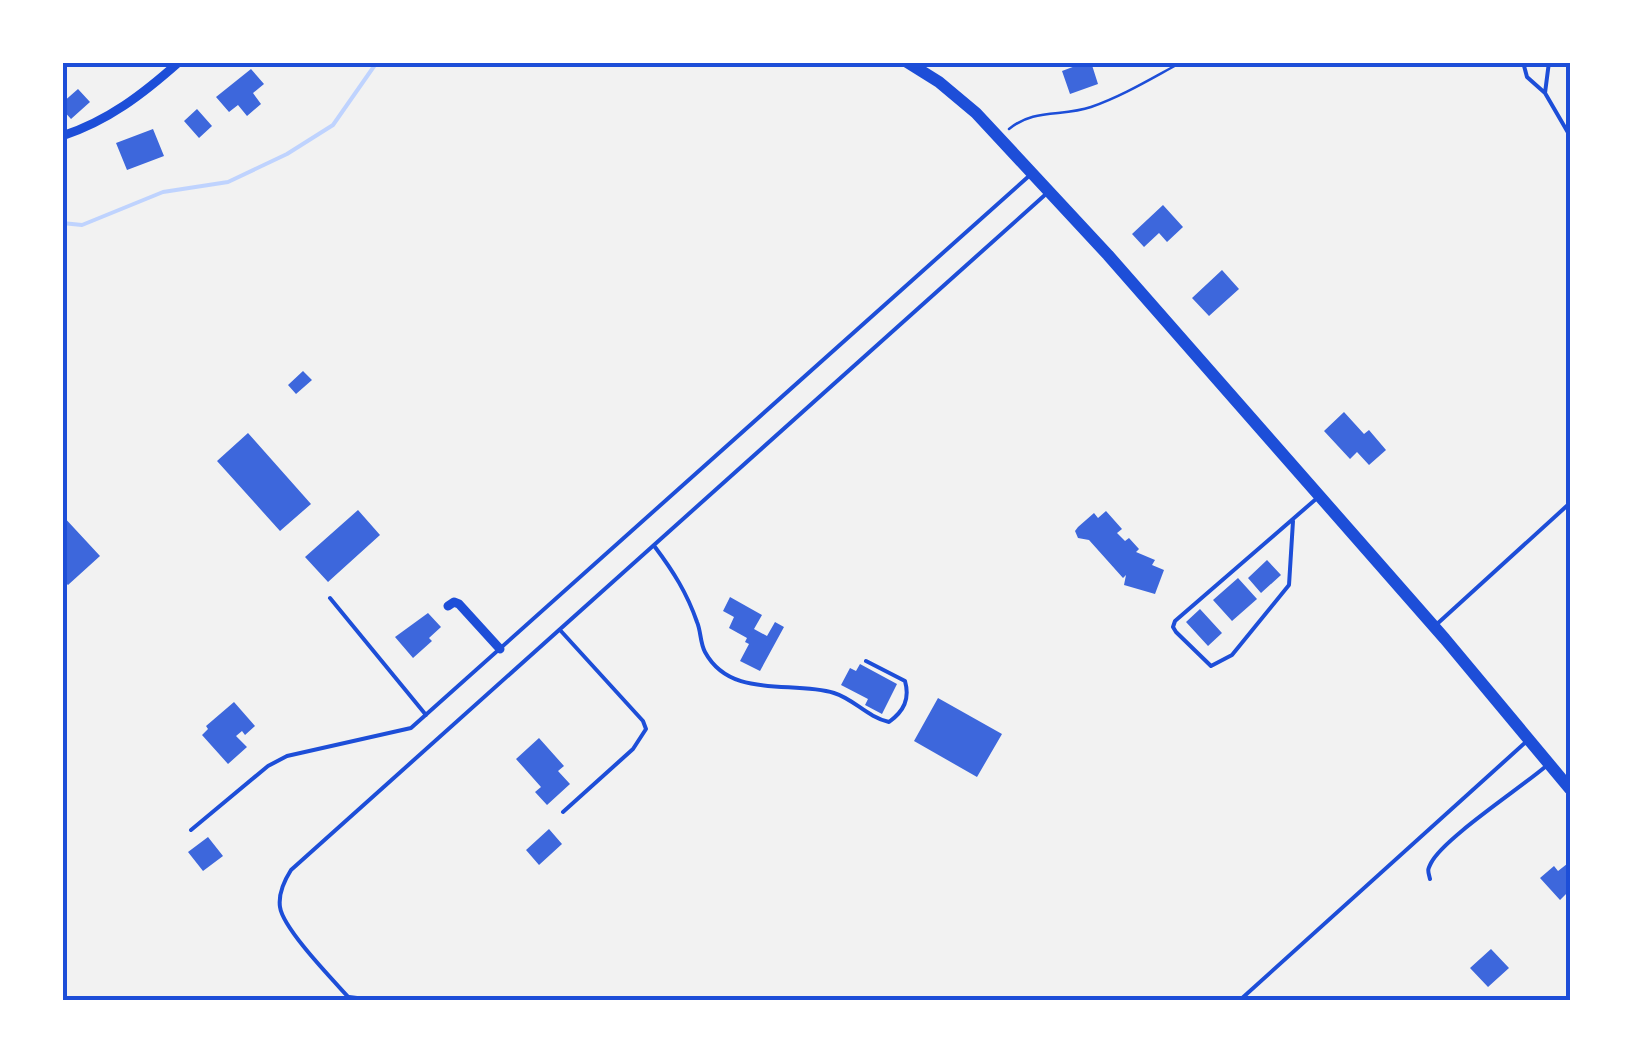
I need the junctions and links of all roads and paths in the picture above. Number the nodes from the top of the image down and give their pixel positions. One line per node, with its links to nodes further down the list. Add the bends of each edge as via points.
1 (179, 62): 7 (street, via 96,126)
2 (908, 62): 9 (main road)
3 (1182, 62): 9 (path, via 1088,108 1023,119)
4 (1524, 62): 6 (lane, via 1527,77)
5 (1549, 62): 6 (lane)
6 (1545, 93): 8 (lane)
7 (62, 136)
8 (1570, 136)
9 (999, 137): 10 (main road)
10 (1033, 173): 11 (main road); 20 (lane)
11 (1049, 191): 12 (main road); 15 (lane)
12 (1319, 496): 14 (lane); 18 (main road)
13 (1570, 503): 18 (lane)
14 (1293, 521): 14 (lane, via 1175,621 1176,632 1211,666 1232,655 1289,585)
15 (654, 545): 19 (lane); 21 (lane, via 677,575 702,648 737,679 828,691 888,722 906,703 905,680)
16 (330, 598): 22 (lane)
17 (448, 606): 20 (street, via 460,604)
18 (1434, 627): 23 (main road)
19 (560, 630): 26 (lane, via 646,729); 29 (lane, via 282,883 283,920)
20 (500, 649): 22 (lane)
21 (866, 661)
22 (426, 715): 27 (lane, via 412,728 287,756)
23 (1527, 741): 24 (main road); 31 (lane)
24 (1548, 764): 25 (main road); 28 (lane, via 1432,860)
25 (1570, 788)
26 (563, 812)
27 (191, 830)
28 (1430, 878)
29 (350, 999): 30 (lane)
30 (373, 1000)
31 (1240, 1000)

